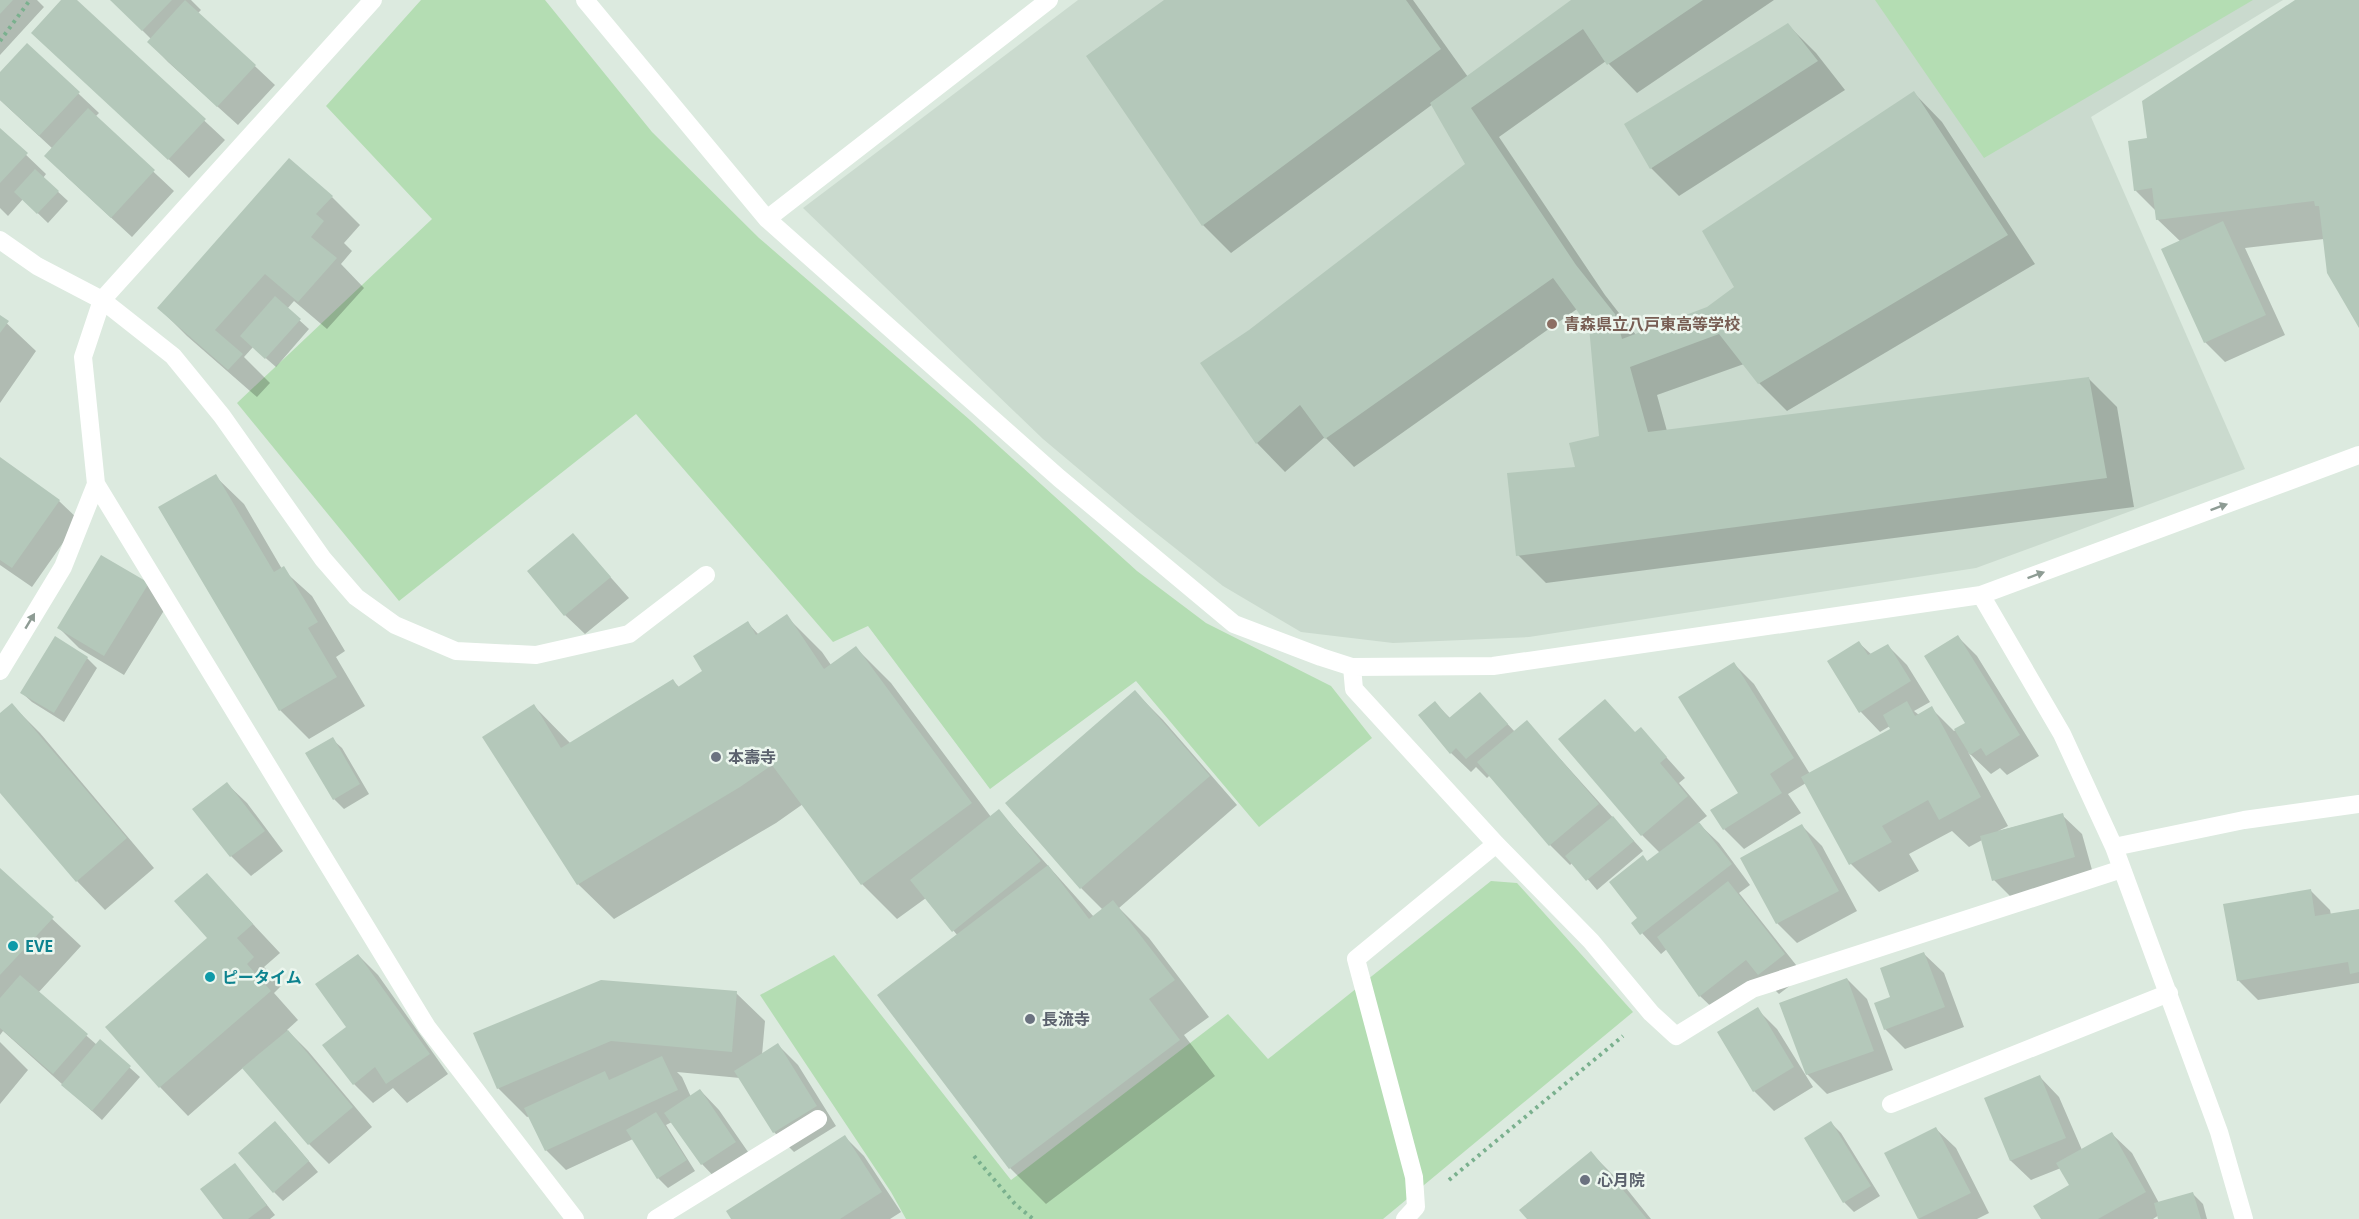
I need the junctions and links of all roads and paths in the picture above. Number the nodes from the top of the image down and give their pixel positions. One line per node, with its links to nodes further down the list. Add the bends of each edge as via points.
1 (30, 0): 5 (path)
2 (373, 0): 8 (street)
3 (585, 0): 6 (street)
4 (1049, 0): 6 (street)
5 (0, 41)
6 (767, 219): 13 (street, via 1059,478 1234,624)
7 (0, 240): 8 (street, via 37,266)
8 (102, 300): 10 (street, via 83,357); 11 (street, via 173,356 222,416 323,559 356,597 395,625 456,651 536,655 629,634)
9 (2359, 455): 12 (street, one-way to 9)
10 (96, 484): 14 (street, one-way to 10, via 63,567); 25 (street, via 427,1027)
11 (706, 575)
12 (1981, 596): 13 (street, via 1493,666); 17 (street, via 2062,734)
13 (1352, 667): 16 (street, via 1354,689)
14 (0, 671)
15 (2359, 804): 17 (street, via 2244,820)
16 (1497, 844): 20 (street, via 1591,941); 24 (street, via 1356,959 1414,1177)
17 (2115, 847): 18 (street)
18 (2122, 868): 19 (street); 20 (street, via 1752,989 1676,1036)
19 (2169, 993): 21 (street); 28 (street, via 2219,1132)
20 (1651, 1013): 24 (path)
21 (1891, 1104)
22 (818, 1119): 26 (street)
23 (974, 1156): 27 (path)
24 (1410, 1213)
25 (574, 1219)
26 (656, 1219)
27 (1033, 1219)
28 (2244, 1219)

